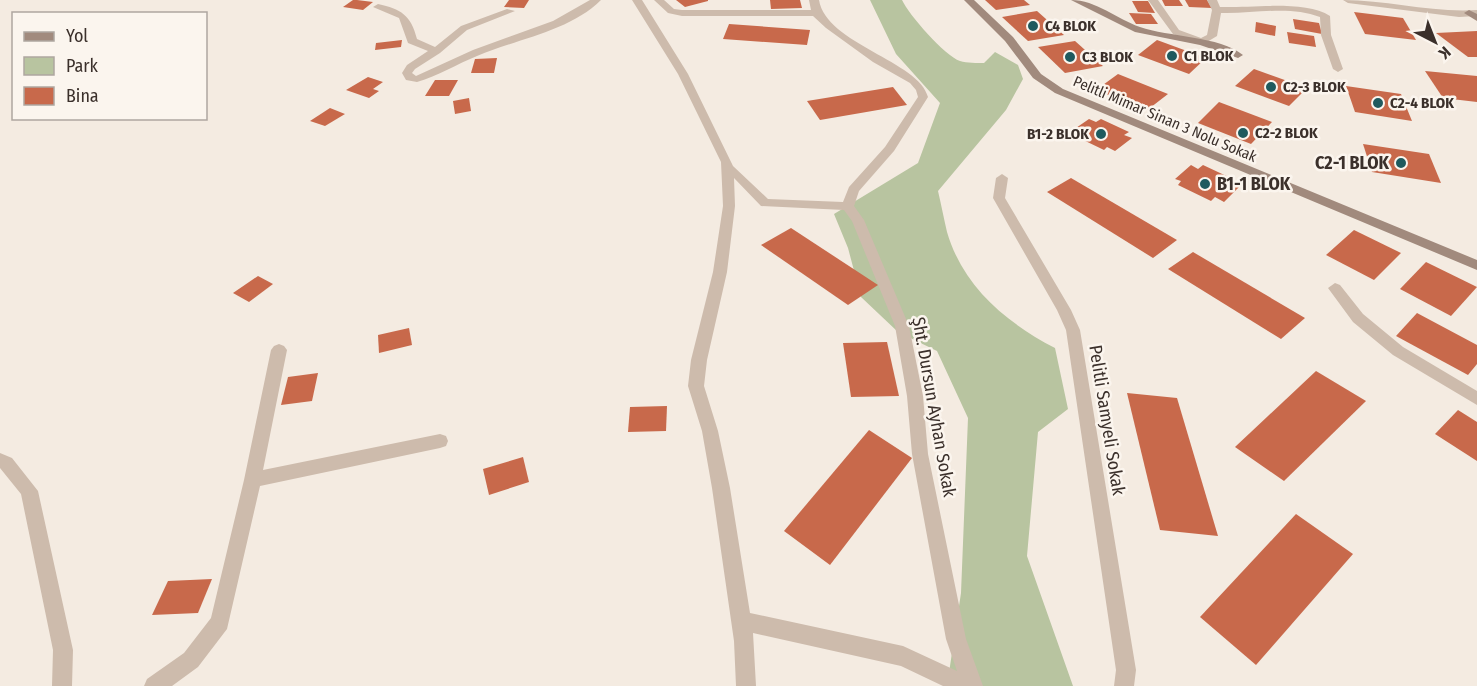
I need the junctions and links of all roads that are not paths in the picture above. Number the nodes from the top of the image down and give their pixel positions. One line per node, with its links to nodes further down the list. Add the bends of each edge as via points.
1 (596, 0): 17 (street, via 533,34 488,48 417,79 410,78 407,73 411,67)
2 (637, 0): 20 (street, via 683,74 720,144)
3 (659, 0): 14 (street, via 671,11 681,13)
4 (814, 0): 14 (street)
5 (969, 0): 23 (street, Pelitli Mimar Sinan 3 Nolu Sokak, via 1009,39 1037,76 1059,90)
6 (1076, 0): 16 (street, via 1138,30)
7 (1153, 0): 16 (street, via 1176,32)
8 (1348, 0): 15 (street)
9 (1456, 2): 15 (street)
10 (1303, 4): 11 (street, via 1227,11); 19 (street, via 1325,16 1326,35)
11 (1214, 5): 16 (street, via 1212,36)
12 (378, 6): 17 (street, via 402,14 409,23 412,41)
13 (510, 11): 17 (street, via 464,28)
14 (816, 13): 22 (street, via 876,60 914,81 923,97 890,149 853,190)
15 (1474, 15)
16 (1202, 42): 18 (street)
17 (436, 51)
18 (1238, 55)
19 (1338, 69)
20 (727, 167): 22 (street, via 739,173 765,203); 30 (street, via 729,206 720,272 696,386 721,488)
21 (1002, 178): 36 (street, Pelitli Samyeli Sokak, via 999,198 1073,330 1126,670)
22 (848, 206): 35 (street, Şht. Dursun Ayhan Sokak, via 858,220 902,326 915,396 920,454 956,639)
23 (1477, 265)
24 (1335, 288): 26 (street, via 1358,318 1398,351)
25 (279, 350): 29 (street)
26 (1477, 399)
27 (440, 441): 29 (street)
28 (0, 460): 31 (street, via 29,490 63,650)
29 (253, 480): 32 (street, via 220,622 191,660)
30 (741, 621): 33 (street); 34 (street, via 903,656)
31 (63, 686)
32 (154, 686)
33 (746, 686)
34 (966, 686)
35 (973, 686)
36 (1124, 686)

